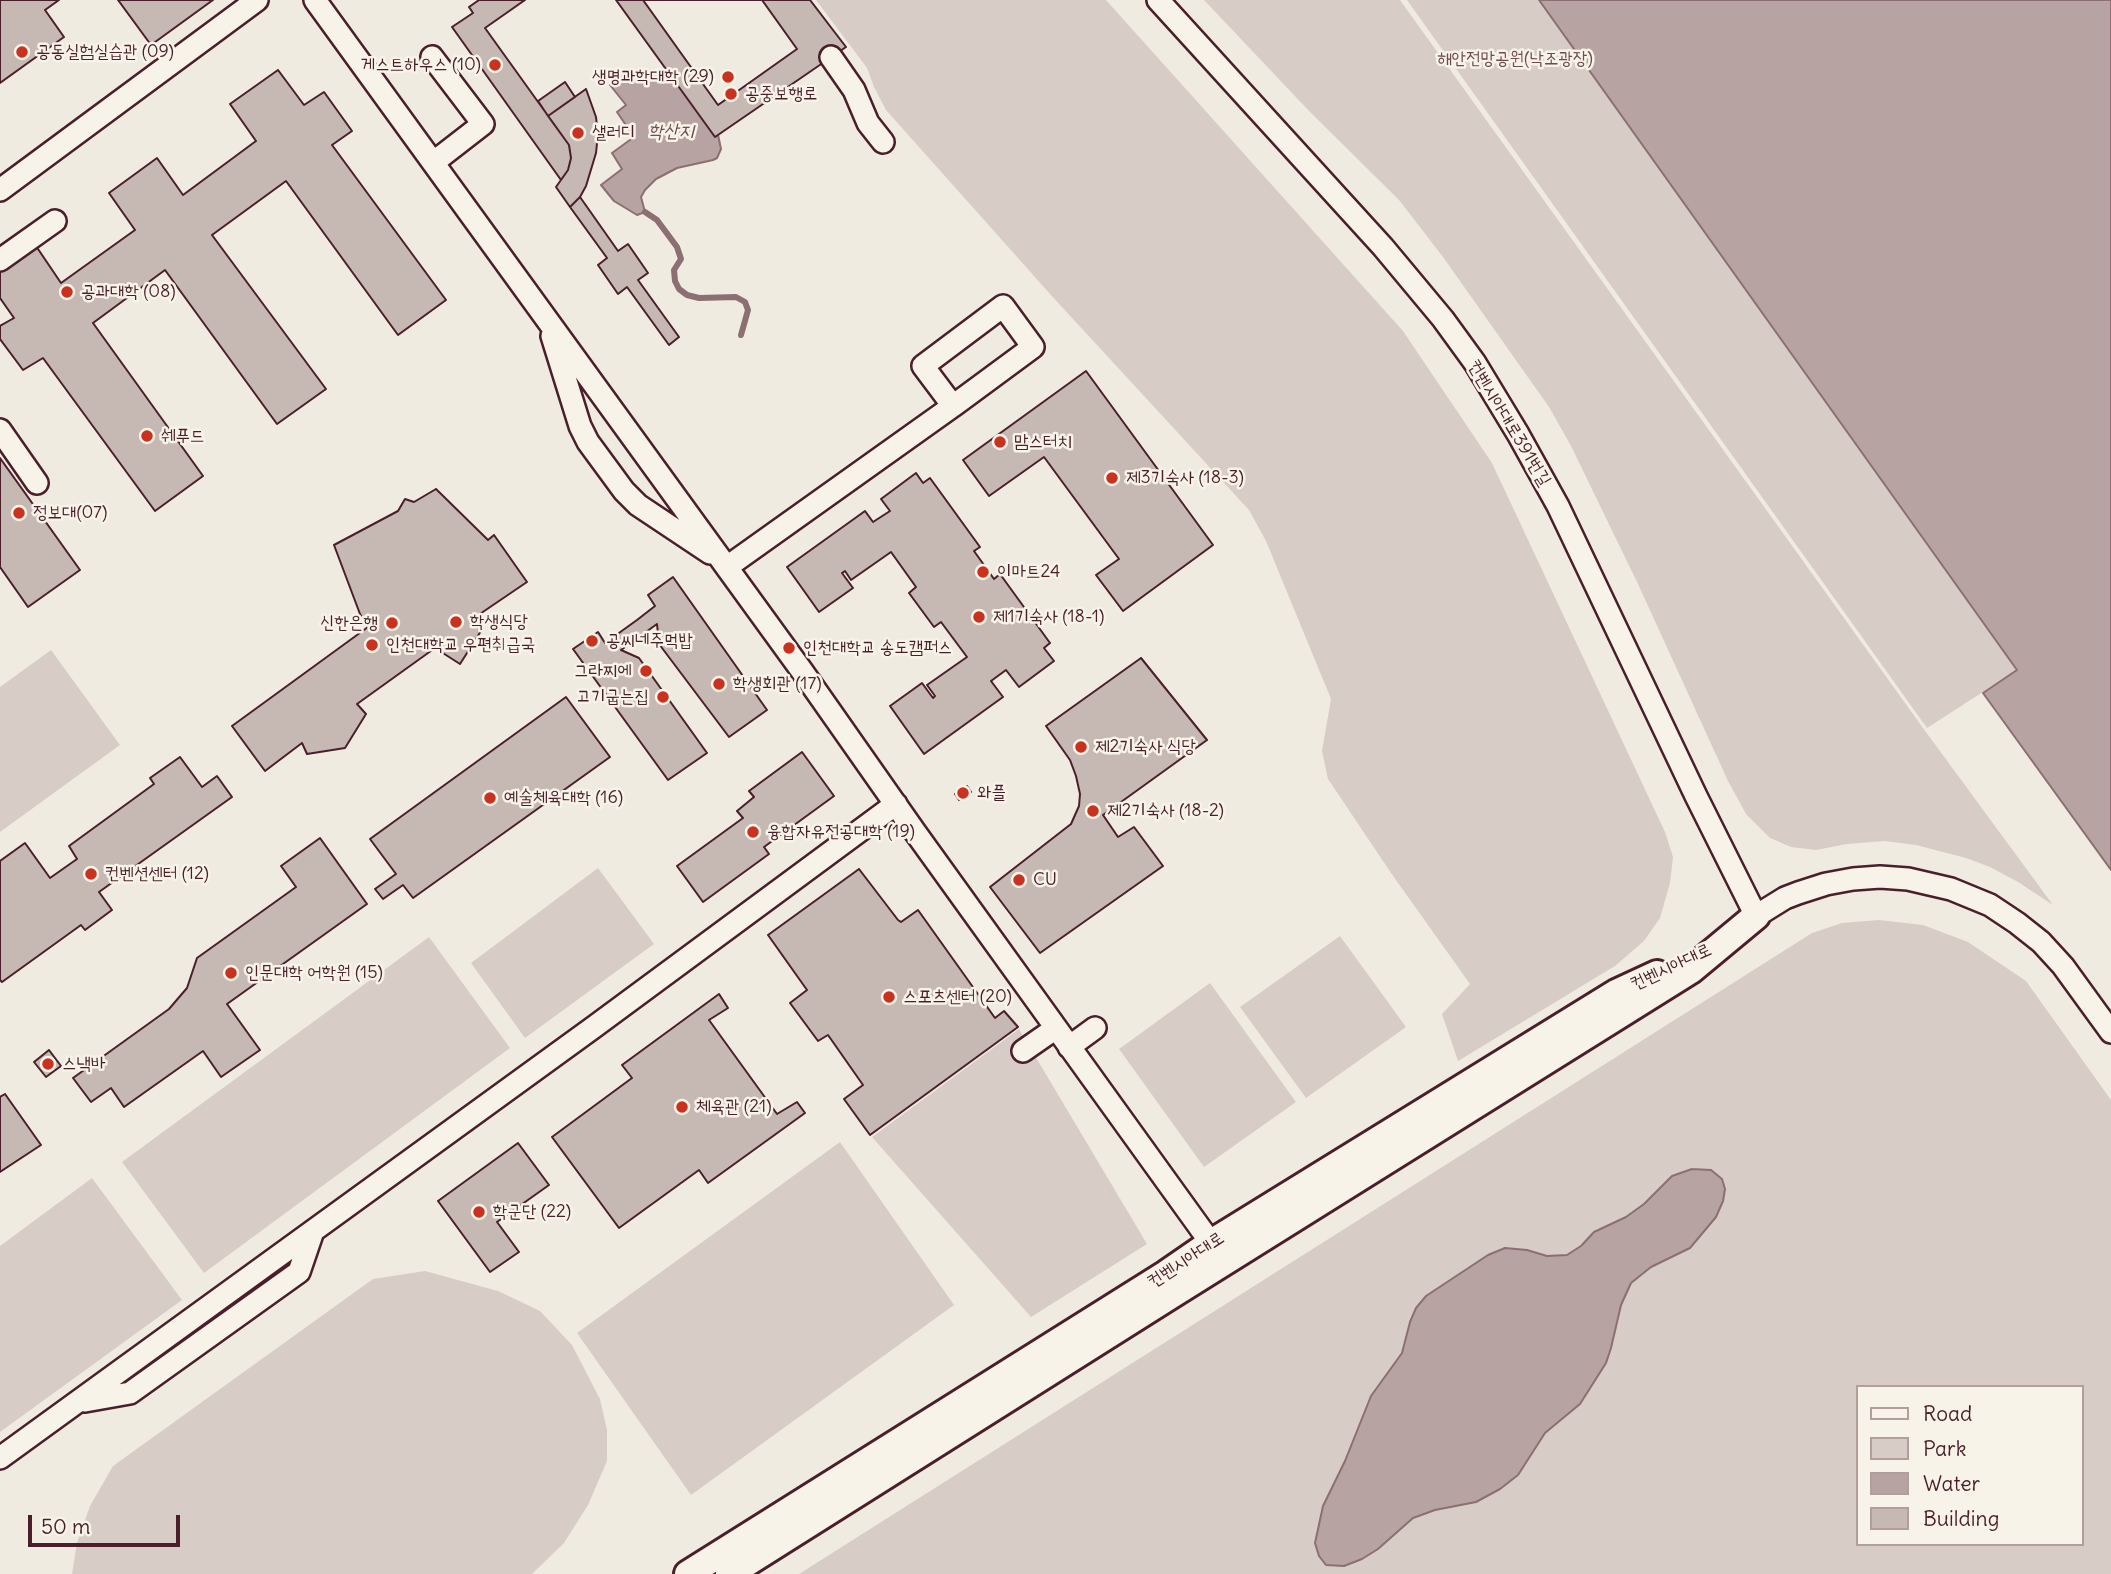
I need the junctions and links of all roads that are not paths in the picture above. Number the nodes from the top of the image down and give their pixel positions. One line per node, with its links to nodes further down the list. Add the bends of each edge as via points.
1 (257, 0): 8 (street)
2 (315, 0): 7 (street)
3 (1158, 0): 17 (street, 컨벤시아대로391번길, via 1383,247 1475,363 1558,506)
4 (432, 57): 7 (street, via 483,124)
5 (831, 57): 6 (street, via 854,90 867,123)
6 (883, 142)
7 (434, 162): 11 (street)
8 (0, 190)
9 (55, 221): 10 (street)
10 (0, 260)
11 (548, 320): 15 (street); 15 (street, via 588,442 638,505)
12 (953, 406): 12 (street, via 1033,347 1003,306 923,366); 15 (street)
13 (0, 430): 14 (street)
14 (37, 483)
15 (724, 563): 16 (street)
16 (896, 804): 19 (street); 25 (street)
17 (1756, 916): 18 (main road); 21 (street, via 1798,893 1853,879 1908,879 1951,889 1990,905 2040,942)
18 (1725, 942): 24 (main road, 컨벤시아대로, via 1616,993); 27 (main road, 컨벤시아대로, via 1691,970)
19 (1056, 1028): 22 (street); 23 (street)
20 (1095, 1028): 22 (street)
21 (2111, 1032)
22 (1069, 1046): 24 (street)
23 (1023, 1051)
24 (1211, 1243): 26 (main road, 컨벤시아대로)
25 (0, 1458)
26 (688, 1574)
27 (729, 1574)

